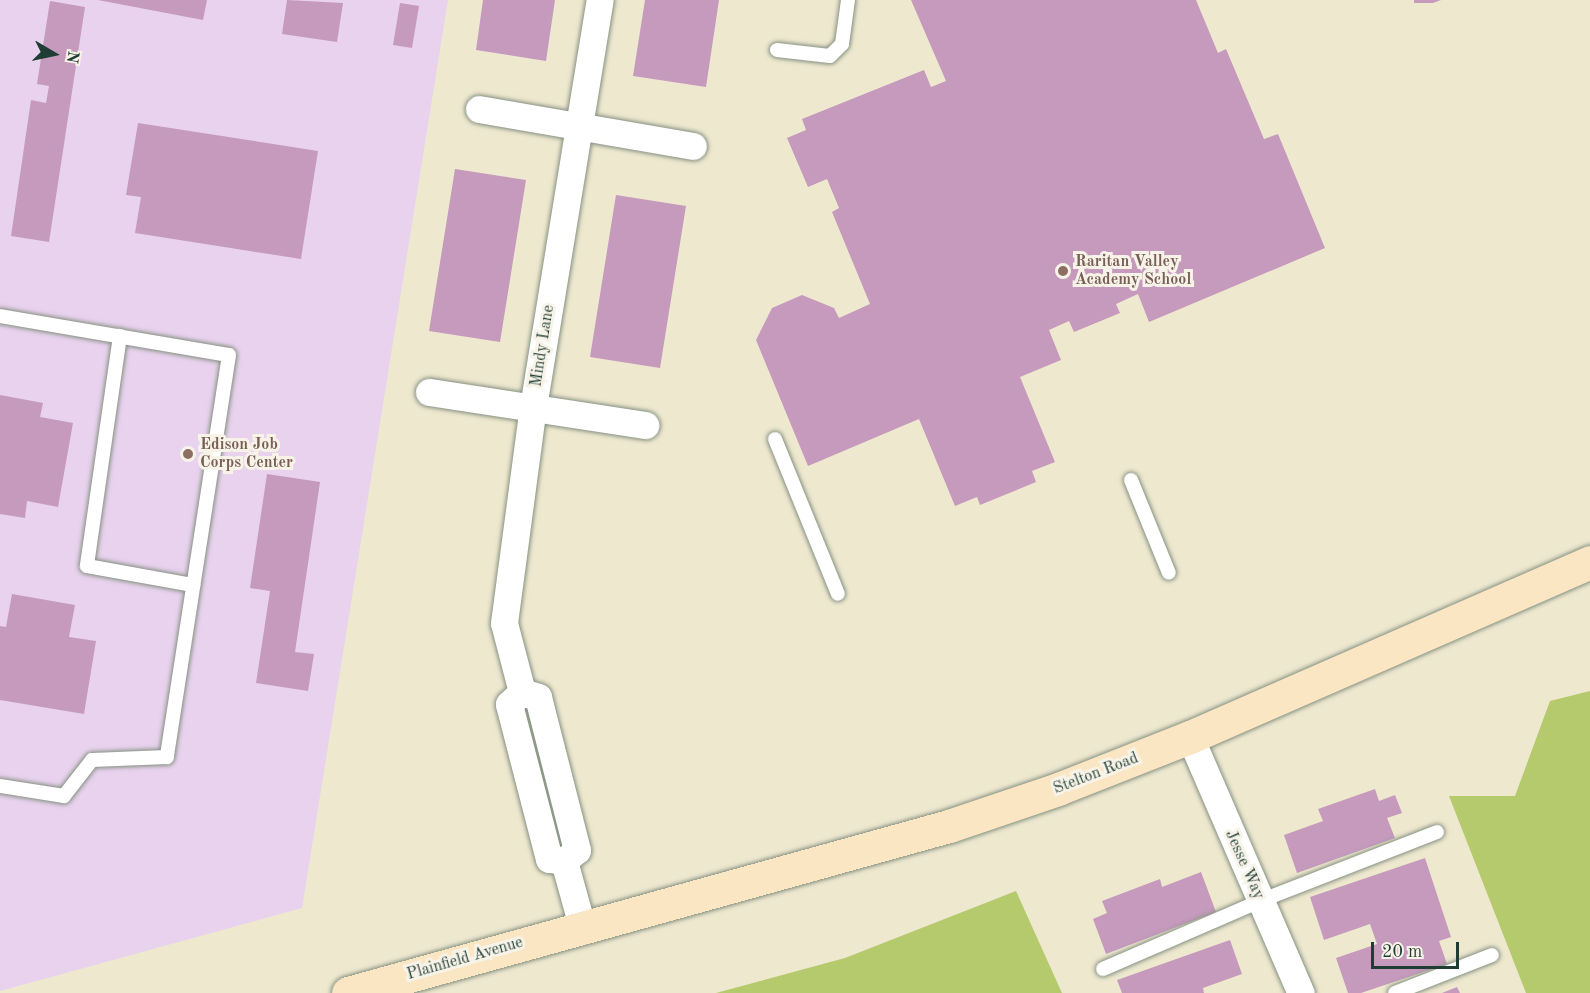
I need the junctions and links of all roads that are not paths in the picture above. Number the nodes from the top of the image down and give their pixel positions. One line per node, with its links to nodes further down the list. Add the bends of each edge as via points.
1 (600, 0): 5 (street, Mindy Lane)
2 (848, 0): 3 (lane, via 842,44 830,56)
3 (777, 50)
4 (479, 109): 5 (street)
5 (579, 126): 6 (street); 10 (street, Mindy Lane)
6 (693, 146)
7 (0, 316): 8 (lane)
8 (120, 336): 16 (lane, via 87,567); 16 (lane, via 229,355)
9 (429, 392): 10 (street)
10 (533, 407): 11 (street); 22 (street, Mindy Lane, via 504,623 522,692 538,697 577,850 564,861)
11 (645, 425)
12 (775, 439): 17 (lane)
13 (1131, 480): 15 (lane)
14 (1590, 562): 18 (main road, Stelton Road)
15 (1168, 573)
16 (194, 585): 19 (lane, via 167,757 92,760 64,796)
17 (838, 594)
18 (1191, 737): 21 (street, Jesse Way); 22 (main road, Stelton Road, via 949,826)
19 (0, 786)
20 (1437, 832): 21 (lane)
21 (1260, 901): 24 (lane); 26 (street, Jesse Way)
22 (582, 926): 25 (main road, Plainfield Avenue)
23 (1492, 955): 27 (lane)
24 (1103, 969)
25 (348, 993)
26 (1301, 993)
27 (1395, 993)

